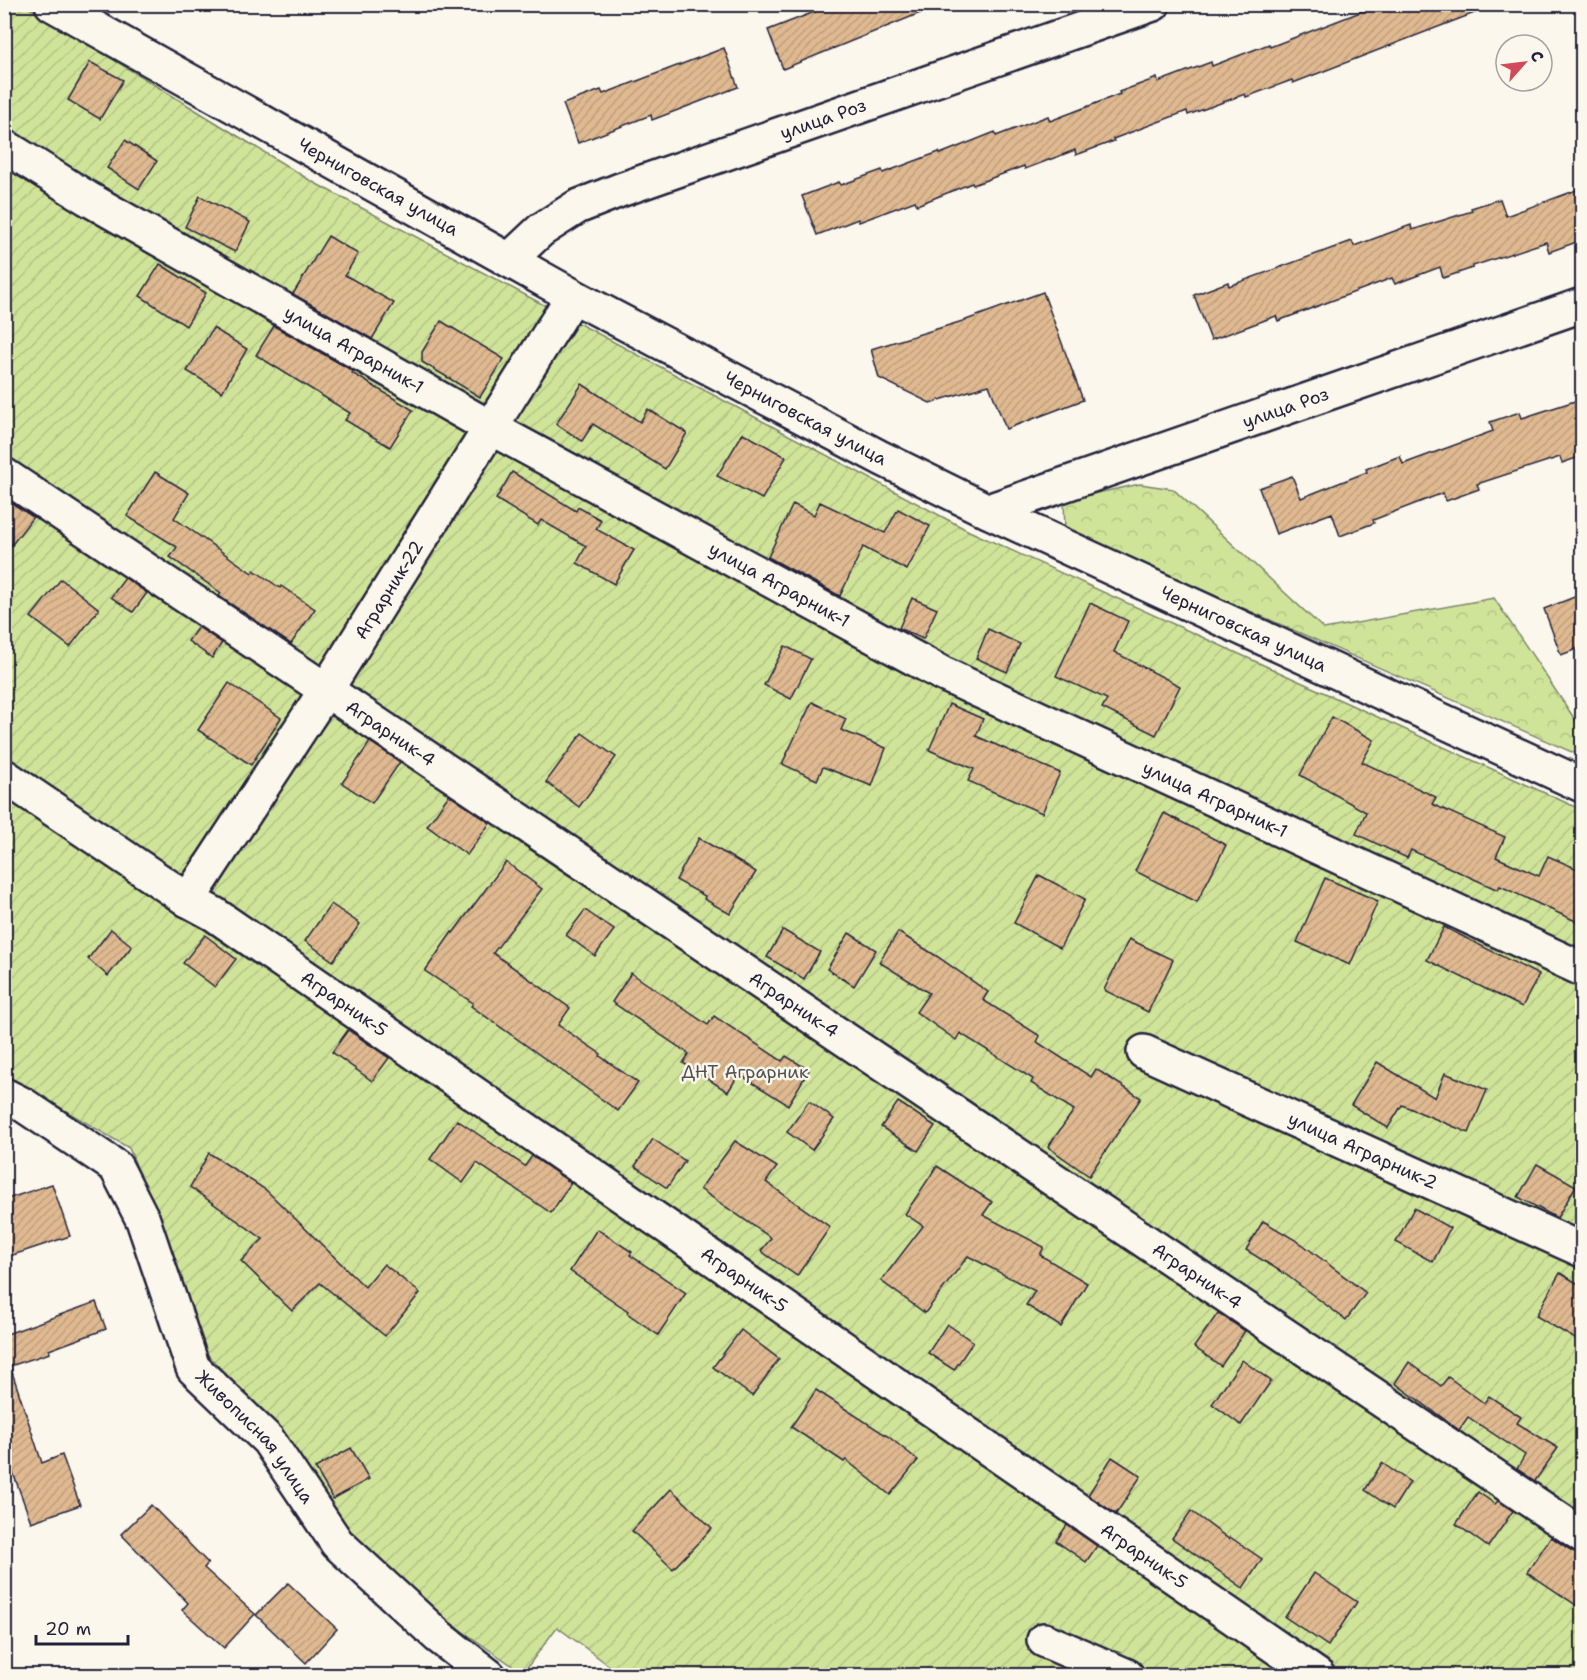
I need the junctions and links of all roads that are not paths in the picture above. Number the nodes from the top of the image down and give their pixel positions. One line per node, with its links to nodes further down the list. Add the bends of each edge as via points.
1 (1153, 4): 4 (street, улица Роз, via 577,207 541,230)
2 (69, 8): 4 (street, Черниговская улица)
3 (4, 147): 7 (street, улица Аграрник-1)
4 (509, 260): 5 (street, Черниговская улица)
5 (573, 296): 7 (street, Аграрник-22); 9 (street, Черниговская улица)
6 (1582, 305): 9 (street, улица Роз)
7 (491, 428): 10 (street, Аграрник-22); 14 (street, улица Аграрник-1, via 944,674)
8 (4, 475): 10 (street, Аграрник-4)
9 (988, 511): 12 (street, Черниговская улица)
10 (326, 690): 13 (street, Аграрник-22); 18 (street, Аграрник-4)
11 (4, 776): 13 (street, Аграрник-5)
12 (1579, 781)
13 (194, 891): 22 (street, Аграрник-5, via 214,914)
14 (1582, 969)
15 (1144, 1052): 17 (street, улица Аграрник-2)
16 (4, 1095): 20 (street, Живописная улица, via 116,1167 143,1220 193,1368 268,1440 337,1542 438,1636)
17 (1582, 1250)
18 (1582, 1535)
19 (1044, 1640): 21 (street)
20 (489, 1676)
21 (1127, 1676)
22 (1318, 1676)

